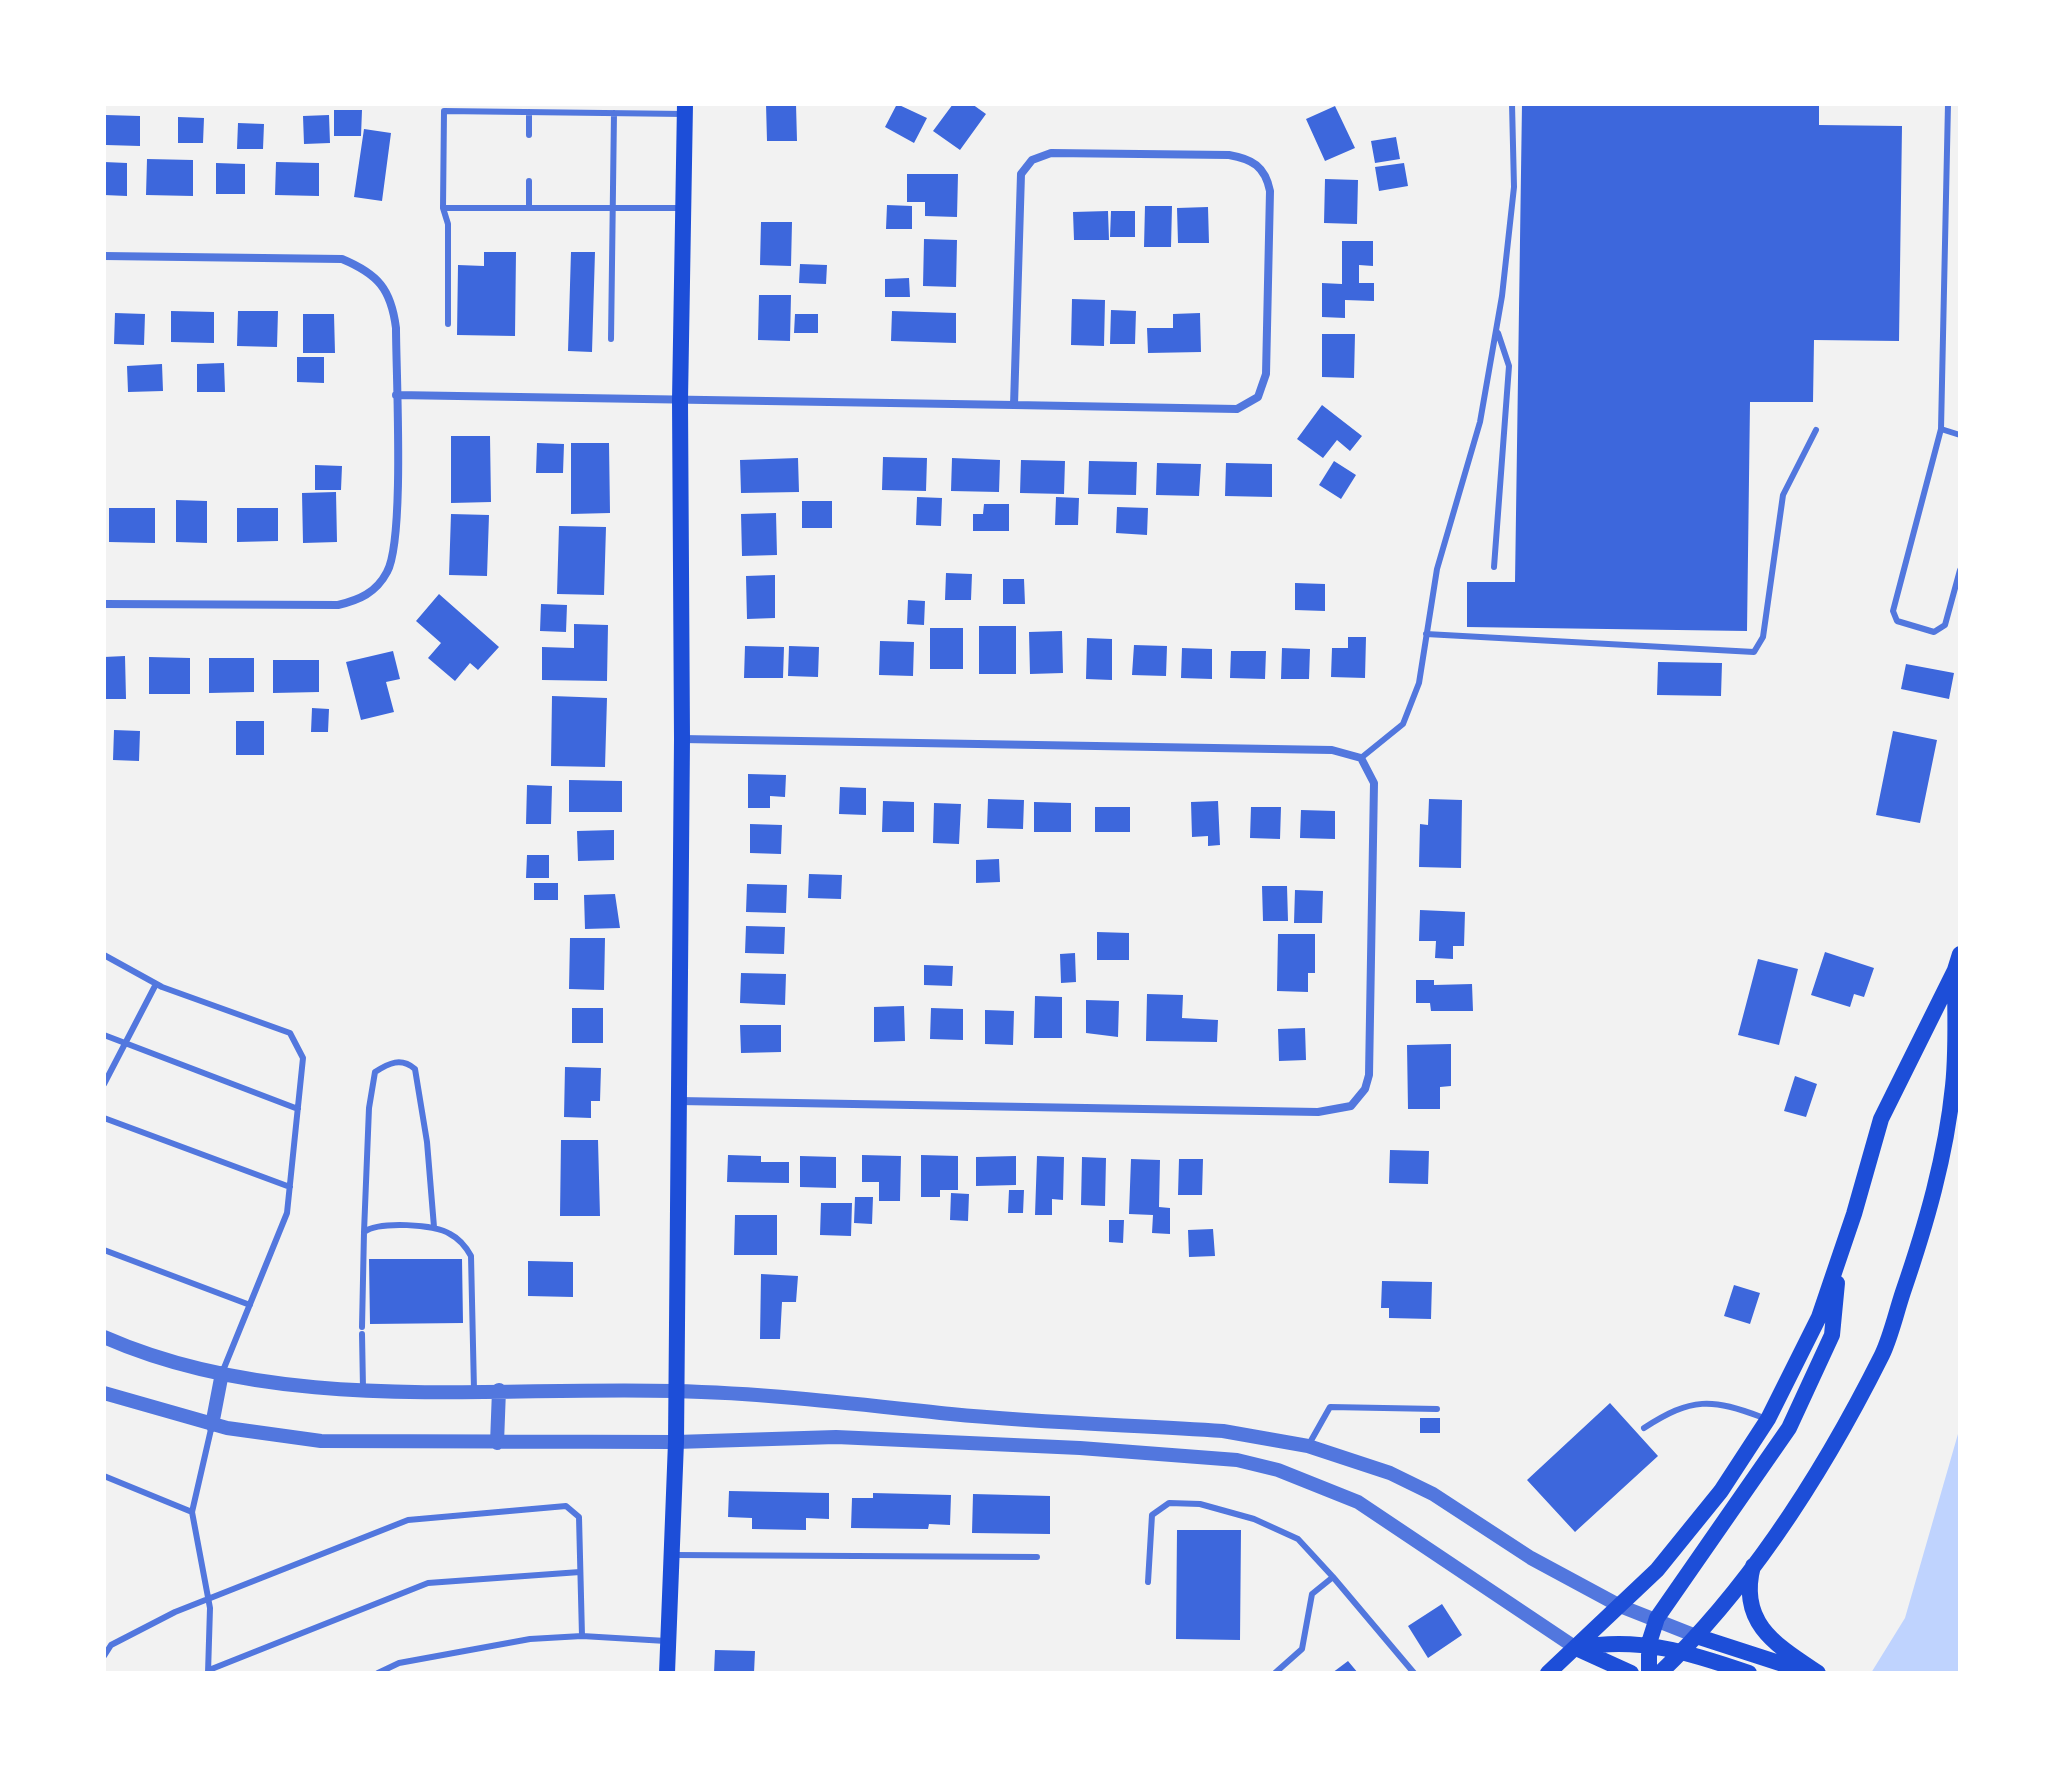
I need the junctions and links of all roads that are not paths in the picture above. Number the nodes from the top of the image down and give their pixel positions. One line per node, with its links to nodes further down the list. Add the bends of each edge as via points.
1 (1512, 104): 14 (lane, via 1514,187)
2 (1948, 104): 19 (lane)
3 (685, 109): 5 (lane); 11 (main road)
4 (529, 112): 5 (lane); 6 (lane); 8 (lane, via 444,111)
5 (614, 113): 10 (lane)
6 (529, 135)
7 (529, 181): 9 (lane)
8 (443, 208): 9 (lane); 13 (lane, via 448,224)
9 (529, 208): 10 (lane)
10 (613, 208): 11 (lane); 15 (lane)
11 (683, 208): 17 (main road)
12 (104, 256): 16 (street, via 323,257 363,268 392,302)
13 (448, 324)
14 (1497, 329): 22 (lane, via 1509,366); 25 (lane, via 1480,422 1437,569)
15 (611, 339)
16 (396, 395): 17 (street); 24 (street, via 393,558 369,594 338,605)
17 (680, 400): 18 (street); 26 (main road)
18 (1014, 405): 18 (street, via 1019,189 1021,174 1032,160 1051,153 1229,155 1262,169 1270,207 1266,374 1258,397 1237,409)
19 (1941, 429): 21 (lane); 23 (lane, via 1893,611 1897,621 1934,632 1945,625)
20 (1816, 430): 25 (lane, via 1783,495 1763,637 1754,652)
21 (1960, 435)
22 (1494, 567)
23 (1960, 570)
24 (104, 604)
25 (1426, 634): 27 (lane, via 1419,683 1403,724)
26 (682, 739): 27 (street, via 1332,750); 34 (main road)
27 (1361, 758): 34 (street, via 1374,783 1369,1075 1357,1102 1339,1111 1318,1112)
28 (104, 955): 30 (lane)
29 (1958, 962): 41 (main road, via 1881,1119); 61 (main road, via 1947,1135 1923,1232 1888,1338 1813,1479)
30 (156, 984): 32 (lane); 35 (lane, via 290,1033 303,1058)
31 (104, 1035): 32 (lane)
32 (123, 1045): 33 (lane); 35 (lane)
33 (104, 1084)
34 (679, 1101): 48 (main road)
35 (298, 1109): 37 (lane)
36 (104, 1118): 37 (lane)
37 (290, 1187): 42 (lane, via 277,1243)
38 (434, 1227): 39 (lane, via 374,1226); 39 (lane, via 415,1069 396,1061 375,1072); 46 (lane, via 464,1244 471,1256)
39 (364, 1232): 45 (lane)
40 (104, 1250): 42 (lane)
41 (1840, 1257): 51 (main road, via 1819,1317); 67 (main road, via 1832,1335 1789,1428)
42 (250, 1305): 44 (lane)
43 (104, 1337): 44 (street)
44 (222, 1373): 45 (street, via 292,1385); 52 (street)
45 (363, 1388): 46 (street)
46 (474, 1390): 47 (street)
47 (499, 1390): 48 (street); 55 (street)
48 (675, 1391): 54 (main road); 56 (street, via 1223,1431)
49 (104, 1393): 52 (street)
50 (1437, 1409): 56 (lane, via 1330,1407)
51 (1768, 1419): 53 (lane, via 1703,1402 1673,1410); 66 (main road, via 1696,1524)
52 (212, 1425): 55 (street, via 321,1441); 58 (lane)
53 (1644, 1428)
54 (676, 1442): 55 (street); 59 (main road); 72 (street, via 836,1437 1237,1460 1358,1502)
55 (497, 1443)
56 (1308, 1446): 66 (street, via 1433,1494 1531,1558)
57 (104, 1476): 58 (lane)
58 (192, 1512): 65 (lane)
59 (674, 1555): 60 (lane); 70 (main road)
60 (1037, 1557)
61 (1755, 1562): 69 (main road); 86 (main road, via 1748,1600 1753,1616 1767,1634)
62 (580, 1572): 65 (lane, via 579,1517 566,1506 408,1520); 68 (lane); 75 (lane, via 428,1583)
63 (1333, 1577): 64 (lane, via 1298,1539 1200,1504 1169,1503 1152,1515); 78 (lane, via 1312,1594 1302,1649); 79 (lane)
64 (1148, 1582)
65 (208, 1597): 74 (lane, via 111,1645); 75 (lane)
66 (1620, 1606): 67 (street); 72 (main road)
67 (1657, 1618): 69 (street); 71 (main road)
68 (582, 1636): 70 (lane); 76 (lane, via 530,1639 399,1663)
69 (1696, 1636): 73 (main road); 85 (main road)
70 (669, 1641): 77 (main road)
71 (1649, 1643): 72 (main road); 73 (main road); 82 (main road)
72 (1576, 1648): 80 (main road); 81 (main road)
73 (1683, 1651): 83 (main road); 84 (main road)
74 (104, 1656)
75 (208, 1671)
76 (378, 1673)
77 (667, 1673)
78 (1275, 1673)
79 (1414, 1673)
80 (1548, 1673)
81 (1631, 1673)
82 (1649, 1673)
83 (1660, 1673)
84 (1749, 1673)
85 (1811, 1673)
86 (1818, 1673)

